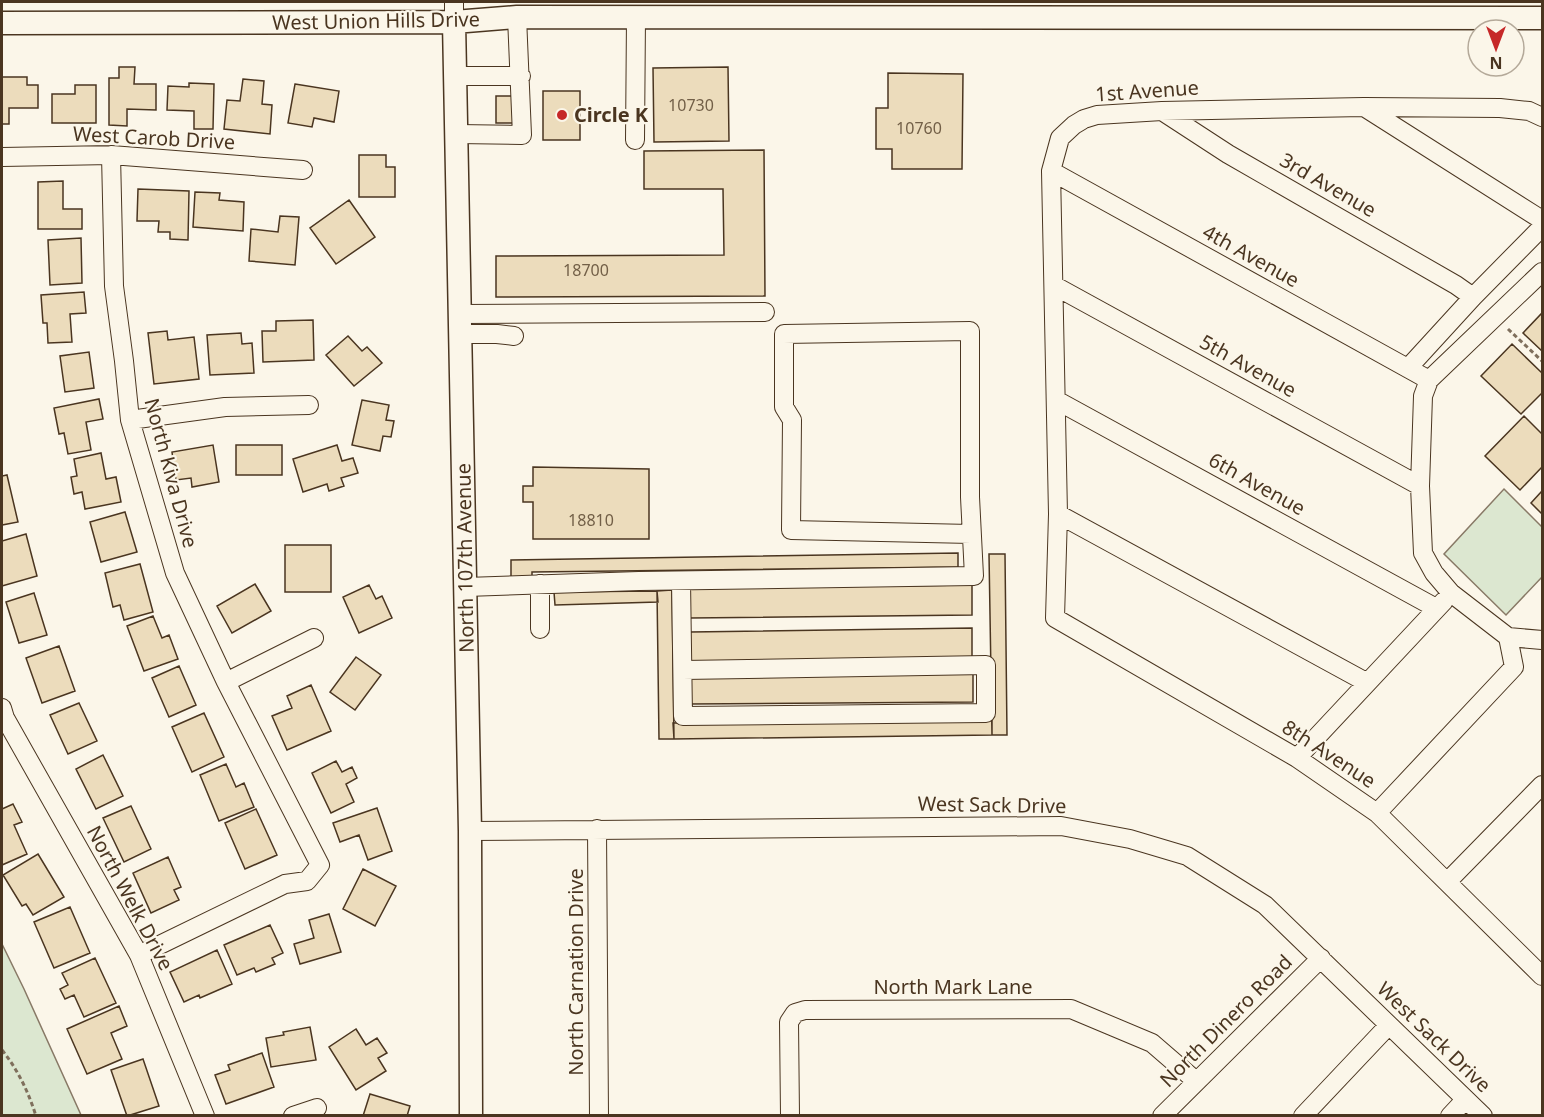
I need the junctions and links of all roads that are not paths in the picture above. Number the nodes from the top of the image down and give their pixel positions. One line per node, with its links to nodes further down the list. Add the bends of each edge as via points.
1 (454, 12): 2 (main road, West Union Hills Drive); 5 (main road, West Union Hills Drive); 6 (main road, North 107th Avenue)
2 (517, 17): 3 (main road, West Union Hills Drive); 7 (street)
3 (636, 17): 4 (main road, West Union Hills Drive); 12 (street)
4 (1542, 18)
5 (2, 23)
6 (456, 76): 7 (street); 11 (main road, North 107th Avenue)
7 (521, 76): 11 (street, via 522,135)
8 (1364, 107): 9 (street, 1st Avenue); 10 (street, 1st Avenue, via 1500,108 1529,111); 17 (street)
9 (1162, 111): 16 (street, 1st Avenue, via 1084,119 1060,138); 21 (street, 3rd Avenue, via 1228,154)
10 (1542, 117)
11 (457, 134): 23 (main road, North 107th Avenue)
12 (636, 140)
13 (111, 155): 14 (street, West Carob Drive); 15 (street, West Carob Drive); 29 (street, North Kiva Drive, via 114,286)
14 (2, 157)
15 (303, 170)
16 (1051, 171): 20 (street, 1st Avenue); 25 (street, 4th Avenue)
17 (1542, 220)
18 (1542, 227): 21 (street)
19 (1542, 272): 26 (street)
20 (1055, 286): 27 (street, 1st Avenue); 30 (street, 5th Avenue)
21 (1473, 297): 25 (street)
22 (765, 312): 23 (street)
23 (461, 324): 24 (street); 35 (main road, North 107th Avenue)
24 (514, 336)
25 (1408, 368): 26 (street, 4th Avenue)
26 (1429, 380): 30 (street, via 1423,396)
27 (1056, 400): 31 (street, 1st Avenue); 37 (street, 6th Avenue)
28 (309, 405): 29 (street, via 225,407)
29 (130, 420): 44 (street, North Kiva Drive, via 175,573)
30 (1420, 486): 36 (street, via 1423,553)
31 (1058, 514): 38 (street, 1st Avenue); 45 (street)
32 (971, 534): 32 (street, via 970,331 784,334 784,407 792,420 791,530); 33 (street, via 974,576)
33 (681, 581): 34 (street); 43 (street)
34 (540, 585): 35 (street); 39 (street)
35 (466, 587): 51 (main road, North 107th Avenue)
36 (1452, 593): 37 (street); 40 (street)
37 (1436, 608): 45 (street)
38 (1055, 618): 47 (street, 8th Avenue)
39 (540, 629)
40 (1508, 637): 42 (street); 49 (street, via 1514,667)
41 (314, 638): 44 (street)
42 (1542, 640)
43 (682, 670): 43 (street, via 683,716 986,713 986,665)
44 (226, 682): 53 (street, North Kiva Drive, via 320,866 307,881 285,884)
45 (1366, 682): 47 (street)
46 (2, 708): 53 (street, North Welk Drive)
47 (1297, 758): 49 (street, 8th Avenue)
48 (1542, 785): 52 (street)
49 (1377, 813): 52 (street, 8th Avenue)
50 (597, 829): 51 (street, West Sack Drive); 54 (street, West Sack Drive, via 1062,826 1130,839 1187,856 1265,905); 63 (street, North Carnation Drive)
51 (470, 831): 62 (main road, North 107th Avenue)
52 (1447, 882): 55 (street, 8th Avenue)
53 (139, 955): 60 (street, North Welk Drive)
54 (1321, 958): 56 (street, West Sack Drive); 57 (street, North Dinero Road)
55 (1539, 965)
56 (1389, 1026): 58 (street, West Sack Drive); 66 (street)
57 (1196, 1081): 64 (street, North Mark Lane, via 1152,1043 1071,1009 805,1010 795,1013 789,1022); 65 (street, North Dinero Road)
58 (1465, 1101): 67 (street); 68 (street, West Sack Drive)
59 (317, 1108): 61 (street)
60 (205, 1116)
61 (293, 1116)
62 (471, 1116)
63 (599, 1116)
64 (790, 1116)
65 (1162, 1116)
66 (1303, 1116)
67 (1450, 1116)
68 (1483, 1116)

